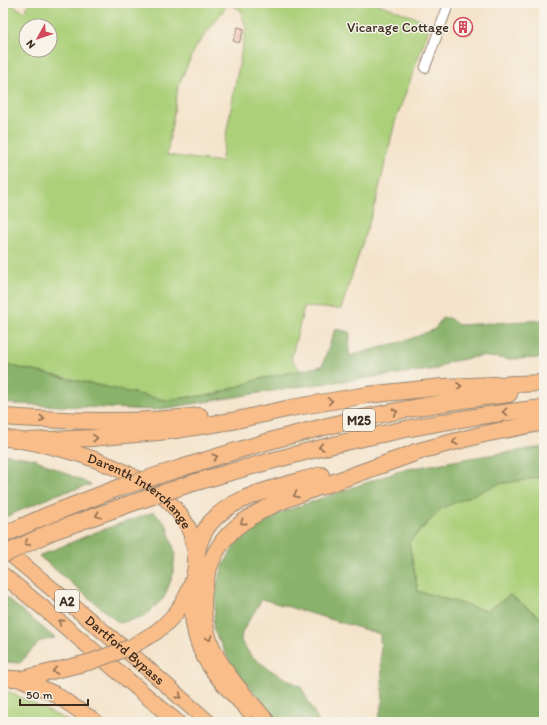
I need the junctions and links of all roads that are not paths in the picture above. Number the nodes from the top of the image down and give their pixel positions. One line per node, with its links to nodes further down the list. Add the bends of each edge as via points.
1 (449, 3): 2 (street)
2 (425, 68)
3 (544, 383): 5 (highway, M25, one-way to 3, via 367,395 442,387)
4 (544, 389): 12 (highway, M25, one-way to 4, bridge, via 118,488 255,445 410,409)
5 (291, 408): 7 (highway, M25, one-way to 5, via 143,420); 10 (highway, M25, one-way to 5, via 169,431)
6 (544, 408): 14 (highway, M25, one-way to 14, bridge, via 466,418 304,451 135,502 51,532)
7 (3, 417)
8 (544, 422): 11 (highway, one-way to 11)
9 (3, 438): 10 (highway, Darenth Interchange)
10 (28, 441): 15 (highway, Darenth Interchange, via 91,459 125,472 151,486 169,501 186,526)
11 (426, 449): 15 (highway, via 322,475 234,503 220,512 207,528 199,543); 24 (highway, one-way to 24, via 277,503 236,528 225,539 216,554 208,570 203,591 202,611 206,631 221,664)
12 (3, 535)
13 (3, 548): 22 (highway, Dartford Bypass / A2, one-way to 22, via 144,665)
14 (3, 554)
15 (196, 560): 17 (highway, Darenth Interchange)
16 (3, 575): 21 (highway, Dartford Bypass / A2, one-way to 16)
17 (193, 579): 19 (highway, Darenth Interchange, one-way to 19, bridge, via 179,610 156,632 130,647 90,662); 23 (highway, via 193,625 204,659 209,668)
18 (3, 678): 19 (highway, Darenth Interchange)
19 (21, 679): 20 (highway, via 55,694)
20 (96, 722)
21 (177, 722)
22 (208, 722)
23 (259, 722)
24 (267, 722)

